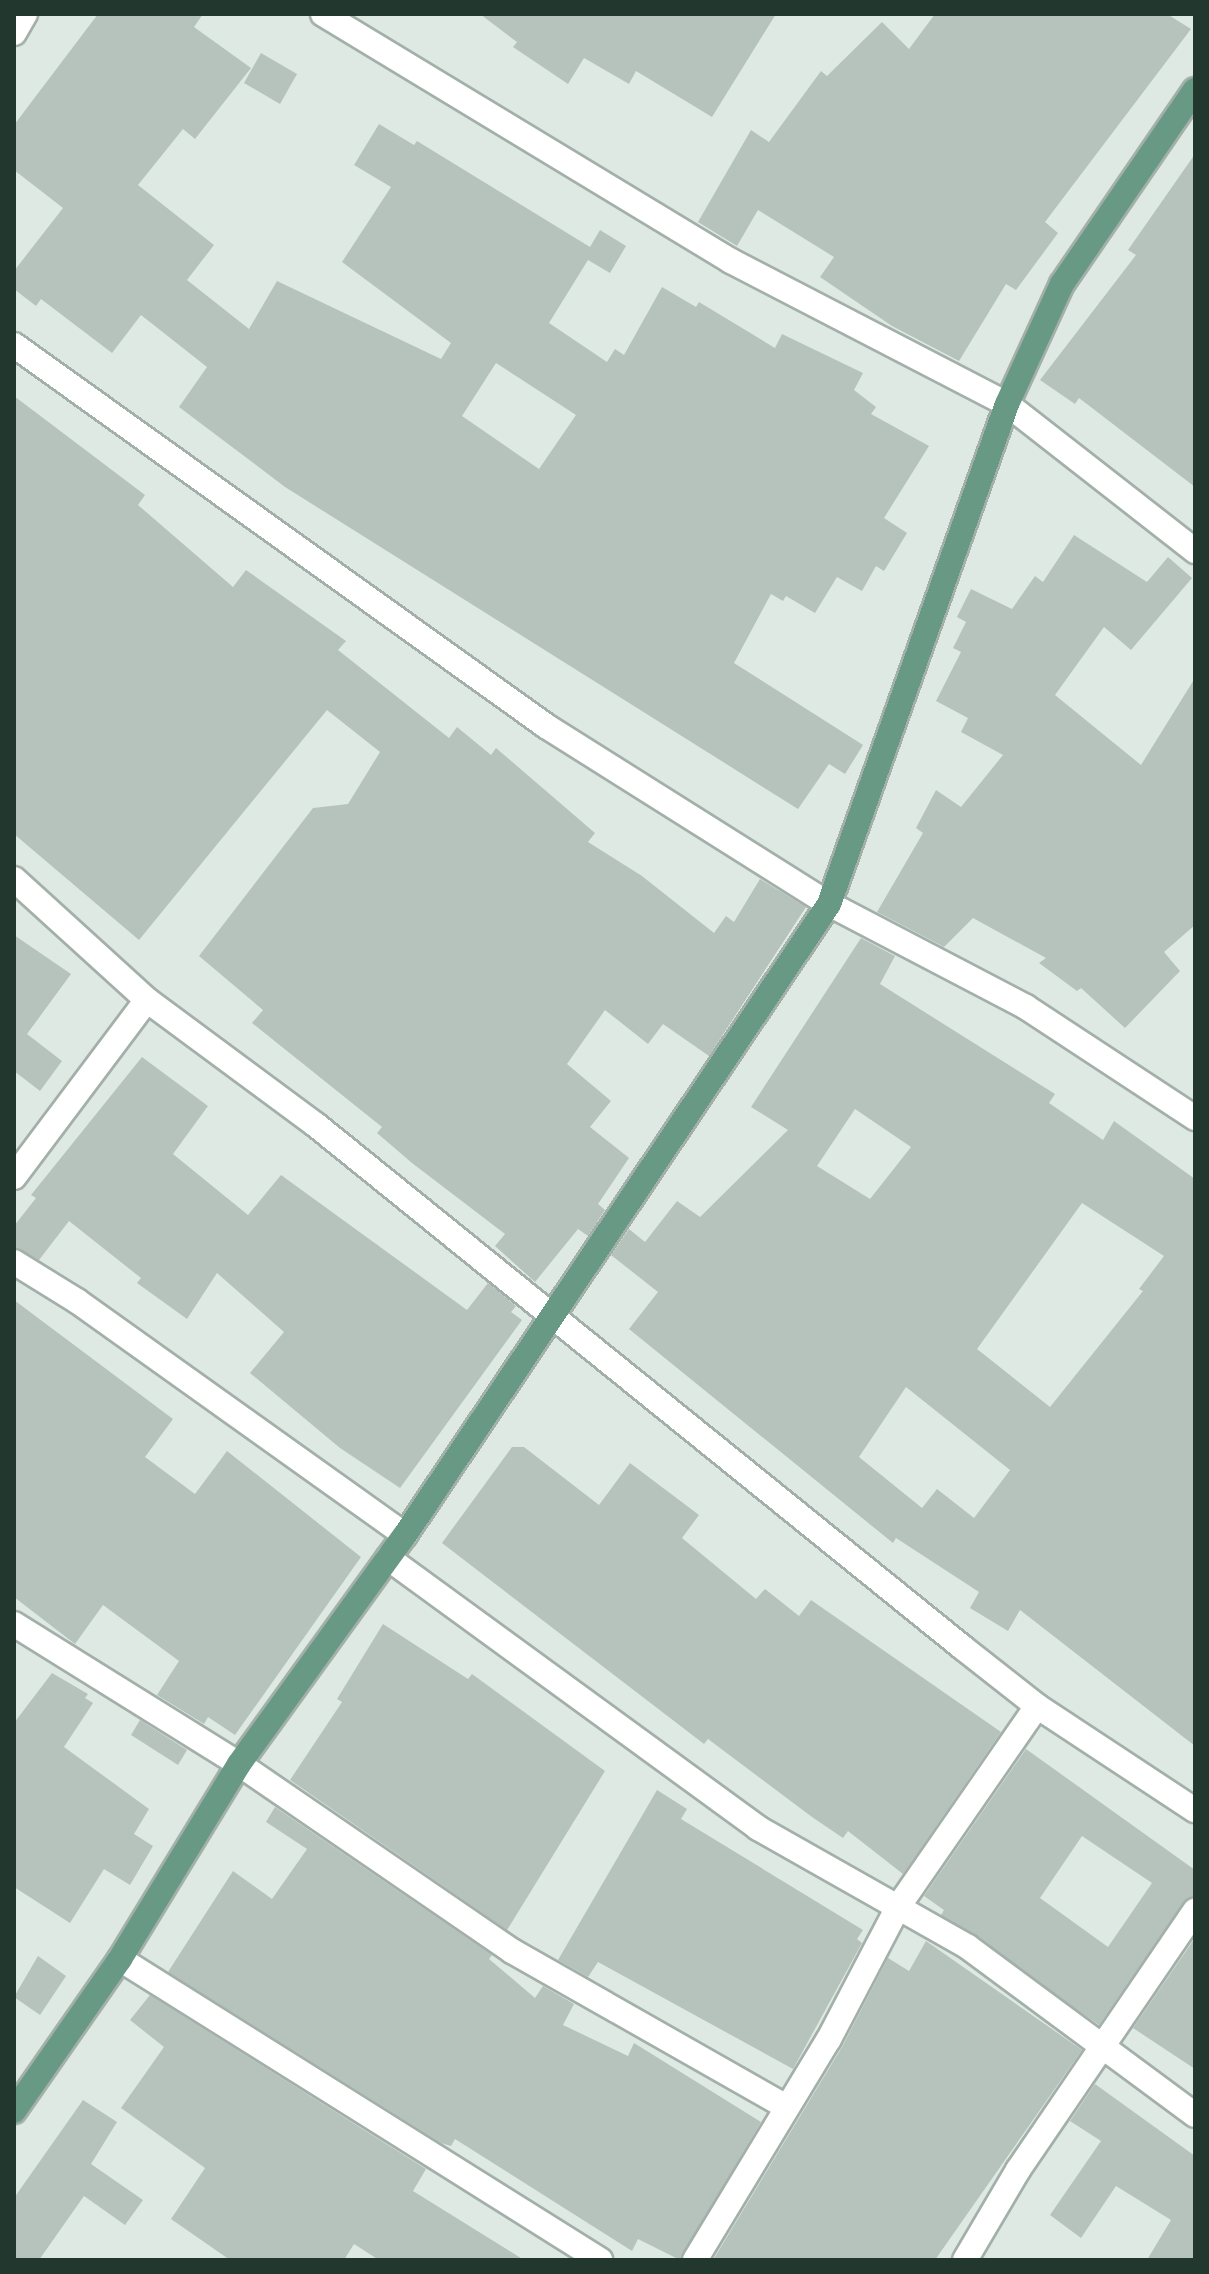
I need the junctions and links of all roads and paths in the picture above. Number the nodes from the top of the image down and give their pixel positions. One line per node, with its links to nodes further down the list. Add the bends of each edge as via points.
1 (25, 14): 3 (street)
2 (323, 14): 6 (street, via 731,261)
3 (14, 33)
4 (1195, 90): 6 (main road, via 1062,284)
5 (14, 345): 9 (street, via 546,726)
6 (1007, 404): 7 (street); 9 (main road)
7 (1195, 551)
8 (14, 879): 10 (street)
9 (829, 904): 11 (street, via 1026,1007); 14 (main road)
10 (147, 1000): 12 (street); 14 (street, via 316,1125)
11 (1195, 1118)
12 (14, 1177)
13 (14, 1262): 15 (street, via 77,1301)
14 (552, 1321): 15 (main road); 18 (street)
15 (405, 1535): 16 (main road)
16 (388, 1558): 19 (main road); 21 (street, via 758,1828)
17 (14, 1624): 19 (street)
18 (1037, 1706): 20 (street); 21 (street)
19 (239, 1764): 23 (main road); 25 (street, via 512,1951)
20 (1195, 1810)
21 (898, 1907): 24 (street, via 968,1947); 25 (street)
22 (1195, 1911): 24 (street)
23 (120, 1959): 26 (main road); 28 (street)
24 (1104, 2046): 27 (street); 30 (street, via 1018,2170)
25 (787, 2107): 29 (street)
26 (14, 2111)
27 (1195, 2115)
28 (600, 2260)
29 (695, 2260)
30 (965, 2260)

